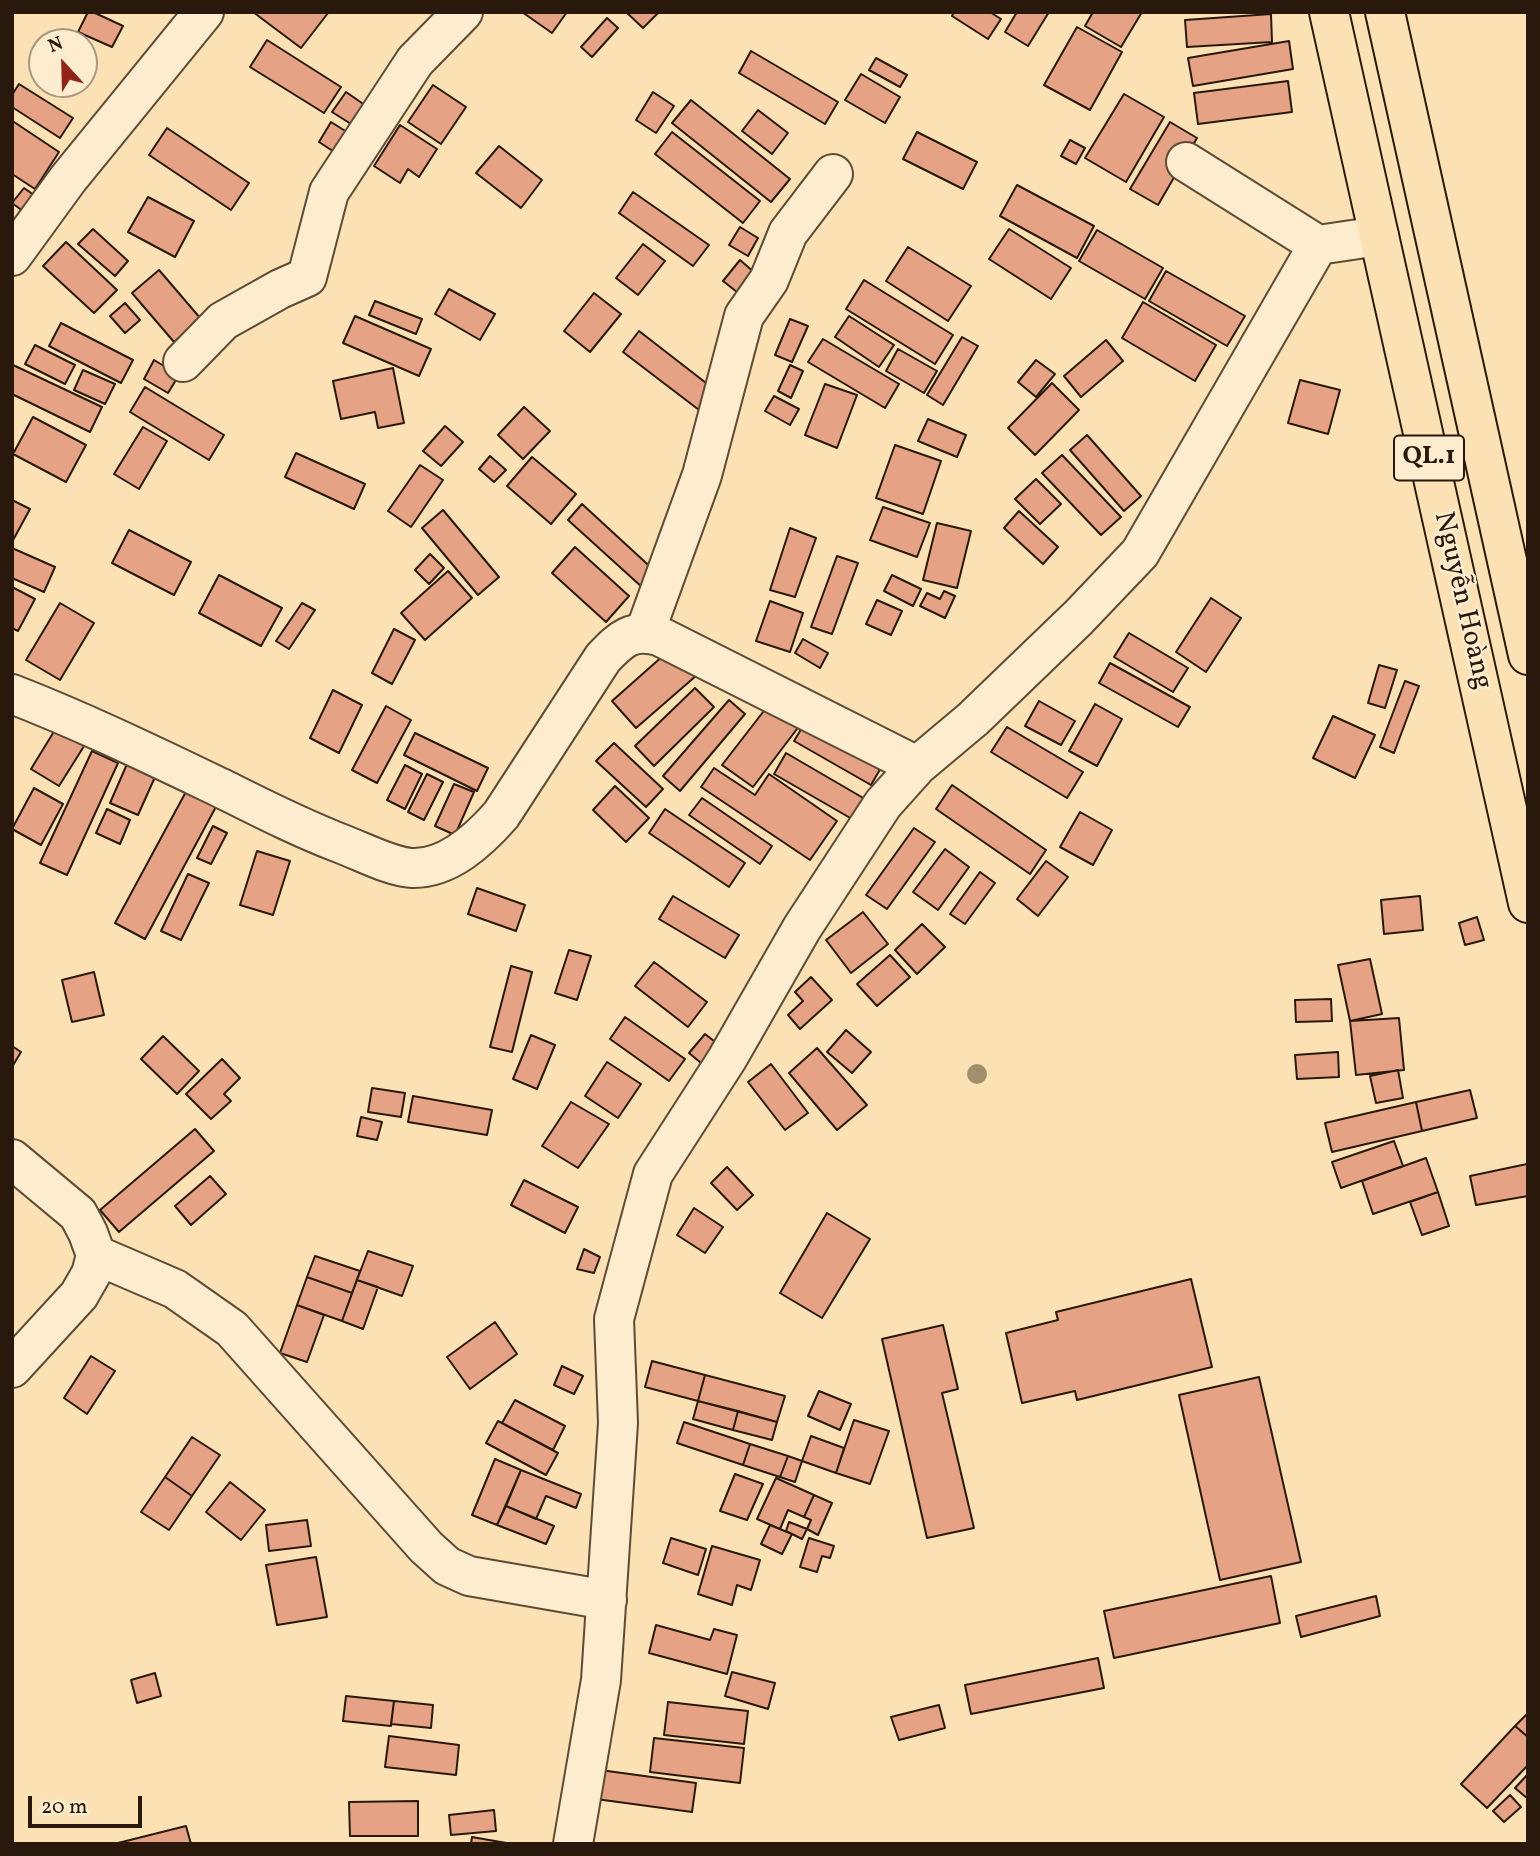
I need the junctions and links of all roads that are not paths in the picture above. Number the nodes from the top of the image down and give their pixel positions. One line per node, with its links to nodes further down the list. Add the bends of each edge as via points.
1 (204, 12): 9 (street, via 68,179)
2 (463, 12): 10 (street, via 415,61 329,192 307,277 223,321)
3 (1328, 12): 7 (highway, Nguyễn Hoàng / QL.1)
4 (1385, 12): 12 (highway, Nguyễn Hoàng / QL.1)
5 (1186, 162): 8 (street)
6 (833, 174): 11 (street, via 788,233 769,280 744,316 702,475)
7 (1379, 236): 8 (street); 15 (highway, Nguyễn Hoàng / QL.1)
8 (1318, 245): 14 (street, via 1140,553 982,710)
9 (12, 256)
10 (183, 362)
11 (645, 632): 13 (street, via 618,642 603,658 487,831 454,856 412,868 315,834 80,720); 14 (street)
12 (1528, 655)
13 (12, 694)
14 (917, 766): 19 (street, via 883,804 802,928 727,1059 653,1174 614,1319 618,1423)
15 (1528, 904)
16 (12, 1159): 17 (street, via 78,1214)
17 (96, 1255): 18 (street, via 79,1295); 19 (street, via 175,1289 232,1329 447,1566 470,1576)
18 (12, 1368)
19 (607, 1600): 20 (street, via 601,1680)
20 (573, 1844)

